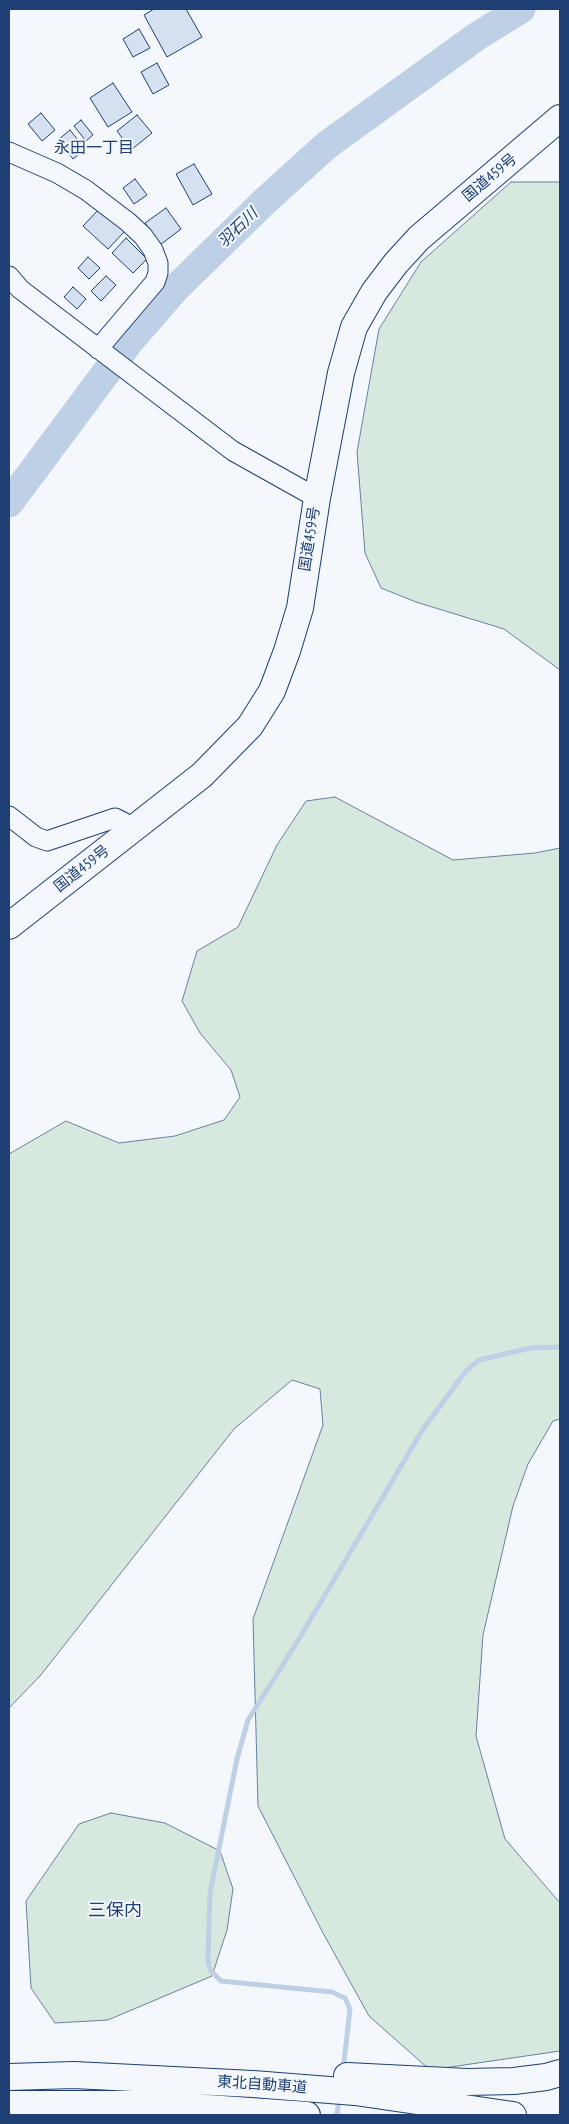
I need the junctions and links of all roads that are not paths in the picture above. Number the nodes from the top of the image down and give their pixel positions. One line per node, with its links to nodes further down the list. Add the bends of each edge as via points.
1 (560, 118): 5 (highway, 国道459号, via 419,238 374,292 354,327 340,373)
2 (9, 152): 4 (street, via 86,190 143,236 153,250 158,263 155,282)
3 (9, 276): 4 (street, via 20,289)
4 (101, 352): 5 (street, via 233,451)
5 (317, 498): 7 (highway, 国道459号, via 300,608 272,691 250,726 226,752 202,775)
6 (9, 816): 7 (street, via 36,837 47,841 114,818)
7 (132, 829): 8 (highway, 国道459号)
8 (9, 926)
9 (560, 2074): 11 (highway, via 514,2081 466,2082 254,2071)
10 (9, 2077): 11 (highway, 東北自動車道)
11 (149, 2077): 15 (highway, 東北自動車道, via 355,2092)
12 (17, 2103): 13 (highway); 14 (highway, 東北自動車道, via 150,2104)
13 (142, 2115)
14 (307, 2115)
15 (513, 2115)

